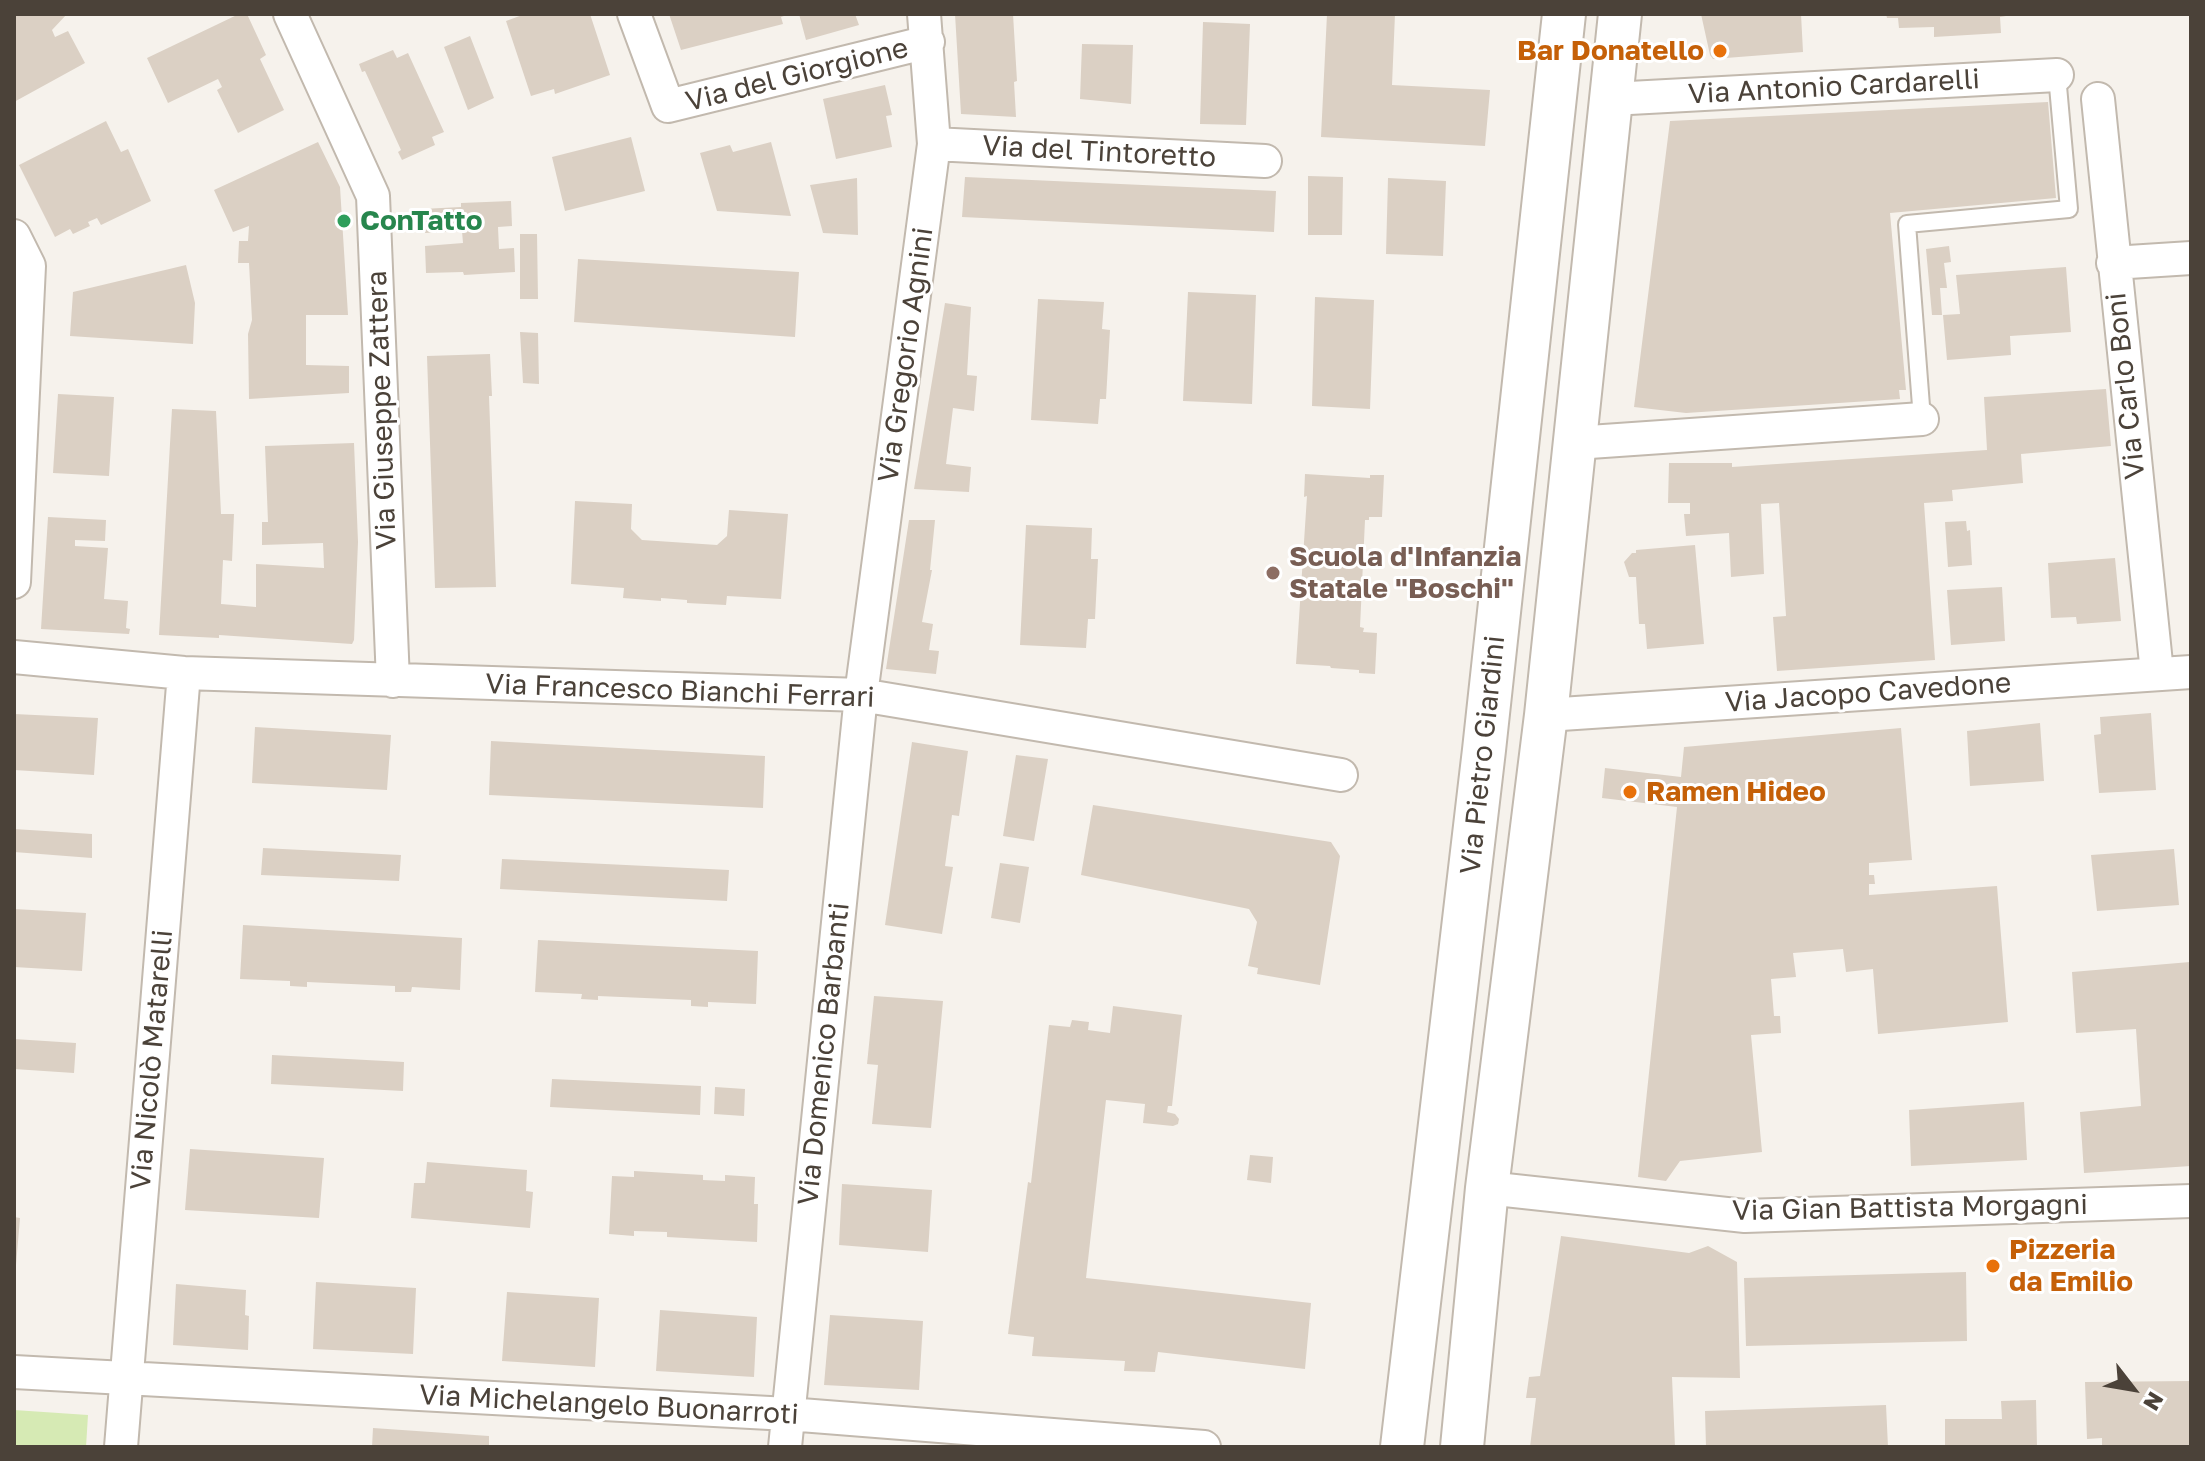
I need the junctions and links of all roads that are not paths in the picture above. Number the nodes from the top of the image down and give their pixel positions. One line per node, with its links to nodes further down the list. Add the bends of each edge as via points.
1 (290, 14): 21 (street, Via Giuseppe Zattera, via 373,196)
2 (634, 14): 5 (street, Via del Giorgione, via 668,106)
3 (1564, 14): 33 (street, Via Pietro Giardini)
4 (1620, 14): 7 (street, Via Pietro Giardini)
5 (926, 28): 9 (street, Via Gregorio Agnini)
6 (2057, 75): 7 (street, Via Antonio Cardarelli); 14 (lane, via 2069,209 1907,224)
7 (1611, 99): 15 (street, Via Pietro Giardini)
8 (2098, 99): 13 (street, Via Carlo Boni)
9 (934, 144): 10 (street, Via del Tintoretto); 22 (street, Via Gregorio Agnini)
10 (1265, 161)
11 (14, 236): 16 (street, via 29,266)
12 (2191, 258): 13 (street)
13 (2113, 263): 20 (street, Via Carlo Boni)
14 (1922, 419): 15 (street)
15 (1575, 443): 23 (street, Via Pietro Giardini)
16 (14, 582)
17 (14, 657): 19 (street, Via Francesco Bianchi Ferrari)
18 (2191, 672): 20 (street, Via Jacopo Cavedone)
19 (184, 673): 21 (street, Via Francesco Bianchi Ferrari); 28 (street, Via Nicolò Matarelli)
20 (2157, 673): 23 (street, Via Jacopo Cavedone)
21 (393, 681): 22 (street, Via Francesco Bianchi Ferrari)
22 (861, 695): 24 (street, Via Francesco Bianchi Ferrari); 29 (street, Via Domenico Barbanti)
23 (1546, 715): 25 (street, Via Pietro Giardini)
24 (1341, 775)
25 (1487, 1188): 26 (street, Via Gian Battista Morgagni, via 1745,1216); 34 (street, Via Pietro Giardini)
26 (2191, 1201)
27 (14, 1372): 28 (street, Via Michelangelo Buonarroti)
28 (126, 1379): 29 (street, Via Michelangelo Buonarroti); 30 (street, Via Nicolò Matarelli)
29 (788, 1414): 31 (street, Via Domenico Barbanti); 32 (street, Via Michelangelo Buonarroti)
30 (121, 1447)
31 (785, 1447)
32 (1204, 1447)
33 (1402, 1447)
34 (1462, 1447)

